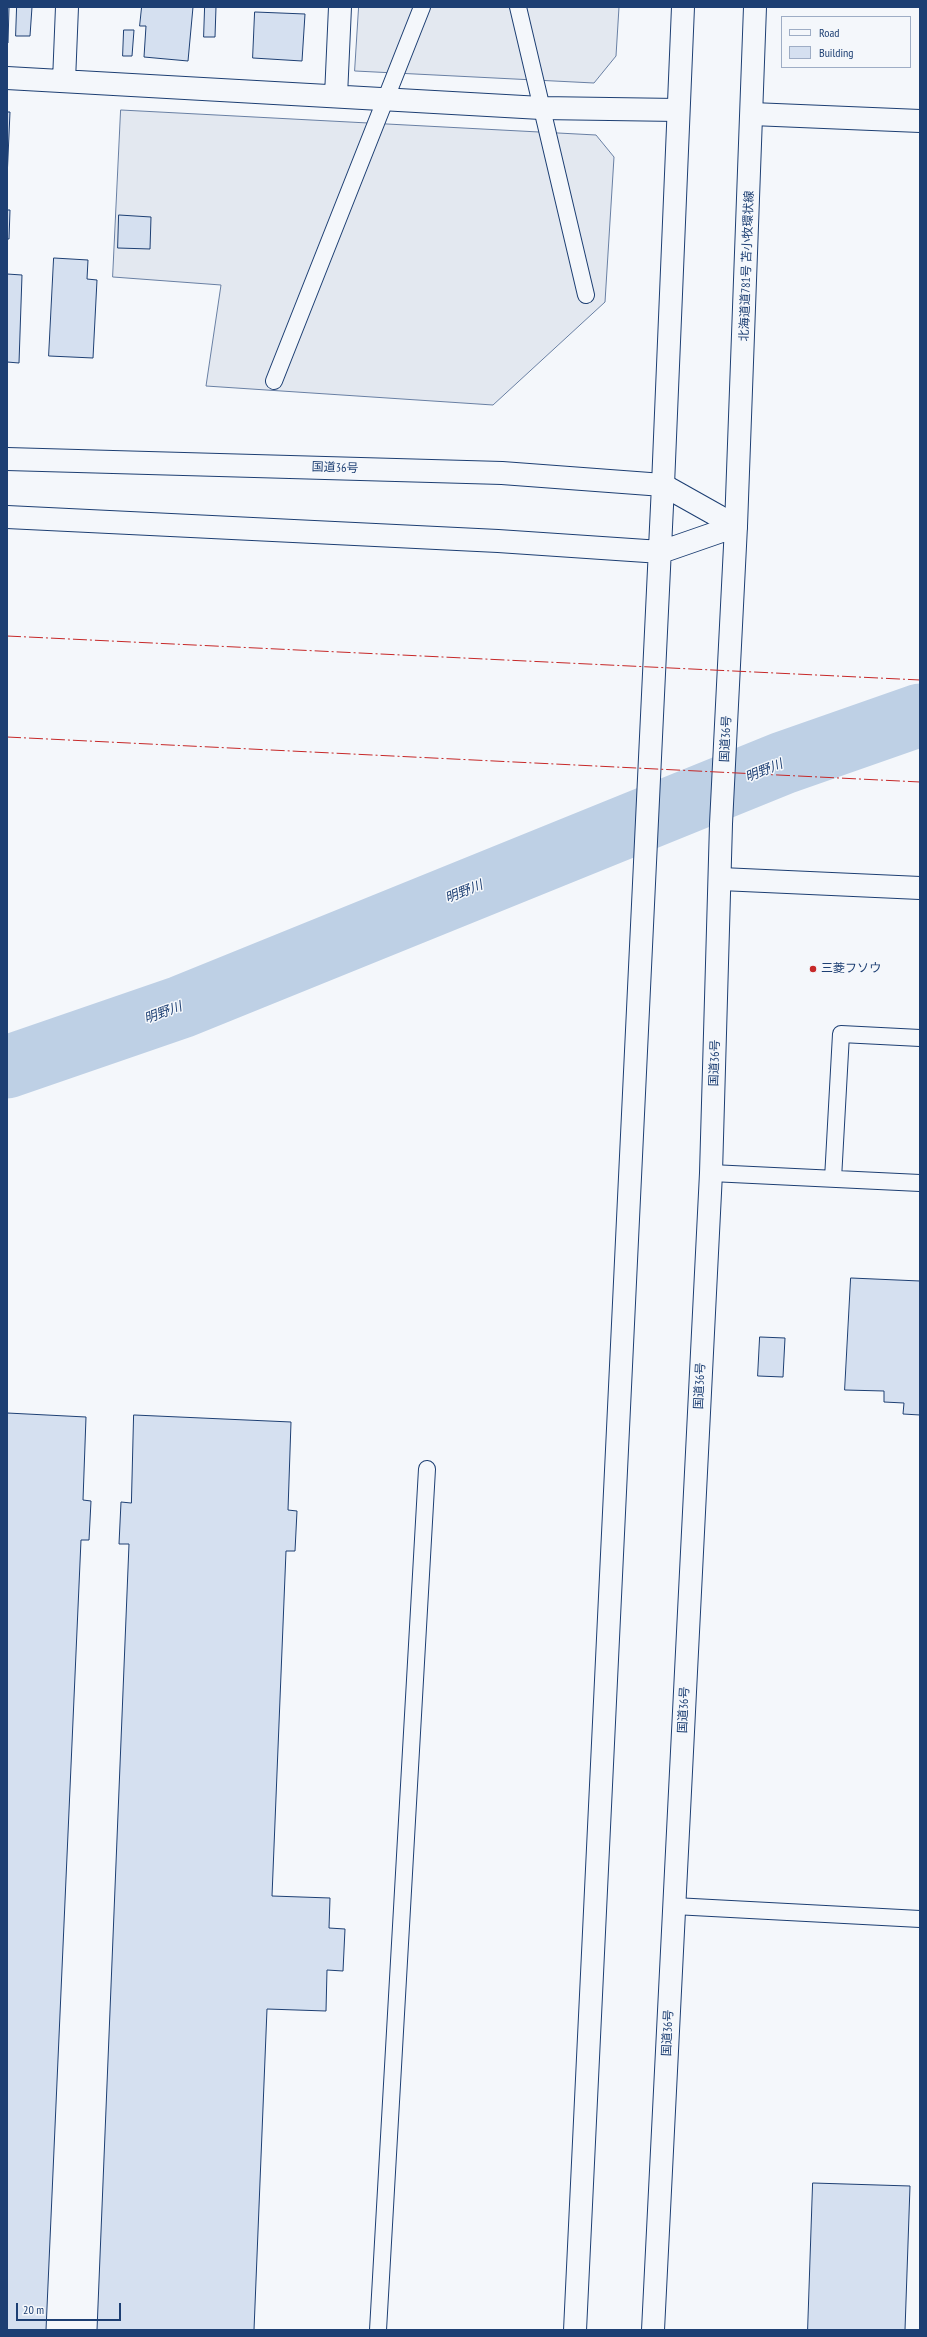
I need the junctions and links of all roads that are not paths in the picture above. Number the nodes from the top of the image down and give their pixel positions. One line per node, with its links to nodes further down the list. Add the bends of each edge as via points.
1 (67, 7): 8 (main road)
2 (340, 7): 9 (main road)
3 (422, 7): 10 (lane)
4 (518, 7): 11 (lane)
5 (683, 7): 12 (main road)
6 (755, 7): 13 (main road, 北海道道781号 苫小牧環状線)
7 (7, 78): 8 (main road)
8 (64, 81): 9 (main road)
9 (336, 96): 10 (main road)
10 (386, 98): 11 (main road); 16 (lane)
11 (540, 108): 12 (main road); 15 (lane)
12 (678, 110): 18 (main road)
13 (752, 114): 14 (main road); 20 (main road, 北海道道781号 苫小牧環状線)
14 (920, 121)
15 (586, 296)
16 (274, 381)
17 (7, 459): 18 (main road, 国道36号, via 495,472)
18 (663, 485): 20 (main road, 国道36号); 21 (main road)
19 (7, 517): 21 (main road, via 498,540)
20 (736, 526): 21 (main road); 22 (main road, 国道36号, via 721,824)
21 (661, 552): 32 (main road, via 644,850)
22 (721, 879): 23 (main road); 25 (main road, 国道36号)
23 (920, 888)
24 (920, 1038): 26 (lane, via 841,1034)
25 (711, 1173): 26 (lane); 29 (main road, 国道36号)
26 (833, 1179): 27 (lane)
27 (920, 1183)
28 (427, 1469): 31 (lane)
29 (674, 1906): 30 (lane); 33 (main road, 国道36号)
30 (920, 1919)
31 (378, 2330)
32 (575, 2330)
33 (653, 2330)

